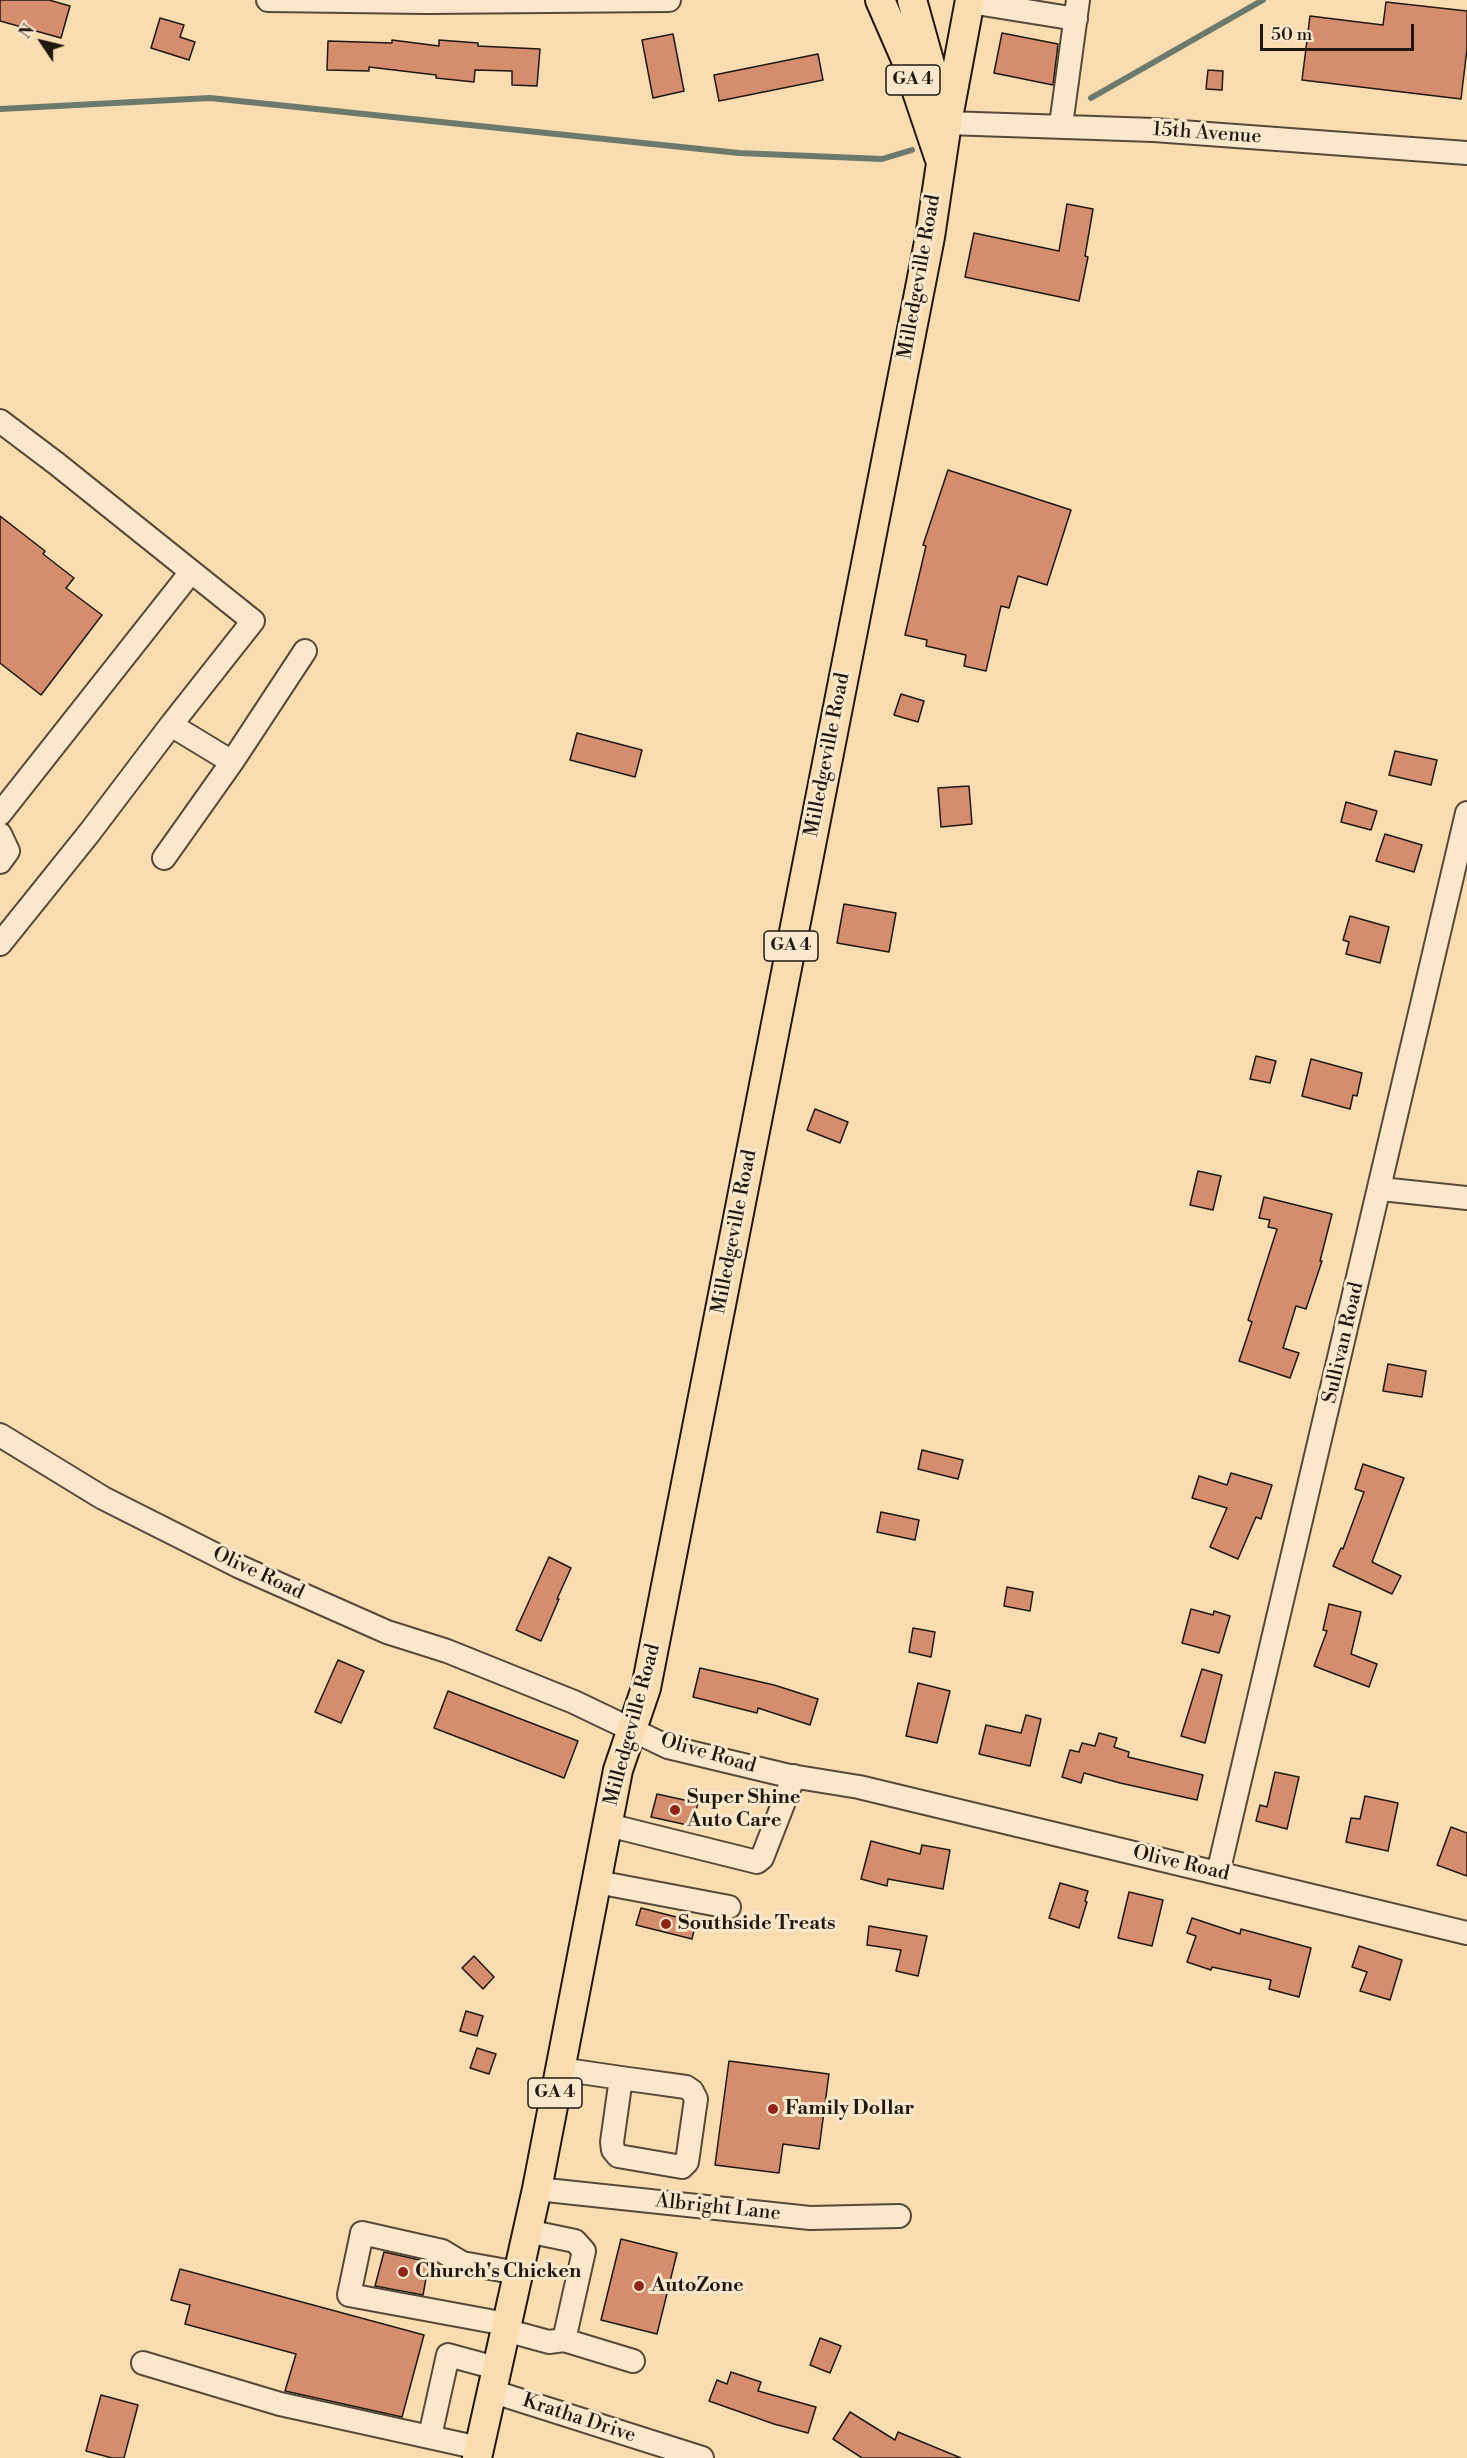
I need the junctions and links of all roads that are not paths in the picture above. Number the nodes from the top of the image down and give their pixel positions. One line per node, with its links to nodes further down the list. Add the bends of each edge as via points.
1 (268, 0): 2 (street)
2 (669, 0)
3 (880, 0): 10 (main road, GA 4, via 907,62)
4 (912, 0): 7 (main road, GA 4)
5 (970, 1): 6 (street); 7 (main road, Milledgeville Road)
6 (1077, 9): 8 (street)
7 (947, 123): 8 (street, 15th Avenue); 10 (main road, Milledgeville Road / GA 4)
8 (1061, 125): 9 (street, 15th Avenue)
9 (1467, 153)
10 (941, 161): 25 (main road, Milledgeville Road / GA 4, via 925,260 653,1653)
11 (0, 421): 12 (street)
12 (190, 572): 14 (street, via 253,621); 17 (street)
13 (306, 651): 15 (street)
14 (171, 725): 15 (street); 21 (street)
15 (232, 762): 19 (street)
16 (1467, 813): 22 (street, Sullivan Road)
17 (0, 814)
18 (0, 834): 20 (street, via 8,851)
19 (164, 858)
20 (0, 862)
21 (0, 944)
22 (1380, 1189): 23 (street); 28 (street, Sullivan Road)
23 (1467, 1198)
24 (0, 1435): 25 (street, Olive Road, via 103,1498 238,1566 387,1632 447,1651)
25 (633, 1728): 26 (street, Olive Road, via 668,1747); 27 (main road, Milledgeville Road / GA 4, via 618,1770)
26 (794, 1776): 27 (street, via 762,1858 757,1862); 28 (street, Olive Road, via 859,1787)
27 (608, 1825): 29 (main road, Milledgeville Road / GA 4)
28 (1218, 1873): 31 (street, Olive Road)
29 (597, 1882): 30 (street); 32 (main road, Milledgeville Road / GA 4)
30 (729, 1907)
31 (1467, 1933)
32 (560, 2069): 33 (street); 34 (main road, Milledgeville Road / GA 4)
33 (621, 2078): 33 (street, via 692,2091 696,2099 687,2162 682,2167 618,2156 613,2150)
34 (537, 2189): 35 (street, Albright Lane, via 810,2218); 36 (main road, Milledgeville Road / GA 4)
35 (899, 2216)
36 (527, 2231): 37 (main road, Milledgeville Road / GA 4); 39 (street, via 575,2241 584,2251)
37 (518, 2273): 38 (main road, Milledgeville Road / GA 4); 38 (street, via 462,2263 442,2251 362,2233 349,2295)
38 (505, 2327): 39 (street, via 549,2342); 42 (main road, Milledgeville Road / GA 4)
39 (564, 2340): 40 (street)
40 (633, 2361)
41 (143, 2363): 43 (street, via 280,2404)
42 (494, 2380): 43 (street, Kratha Drive, via 448,2355); 44 (main road, Milledgeville Road / GA 4); 45 (street, Kratha Drive)
43 (430, 2436): 44 (street)
44 (478, 2453)
45 (695, 2457)

